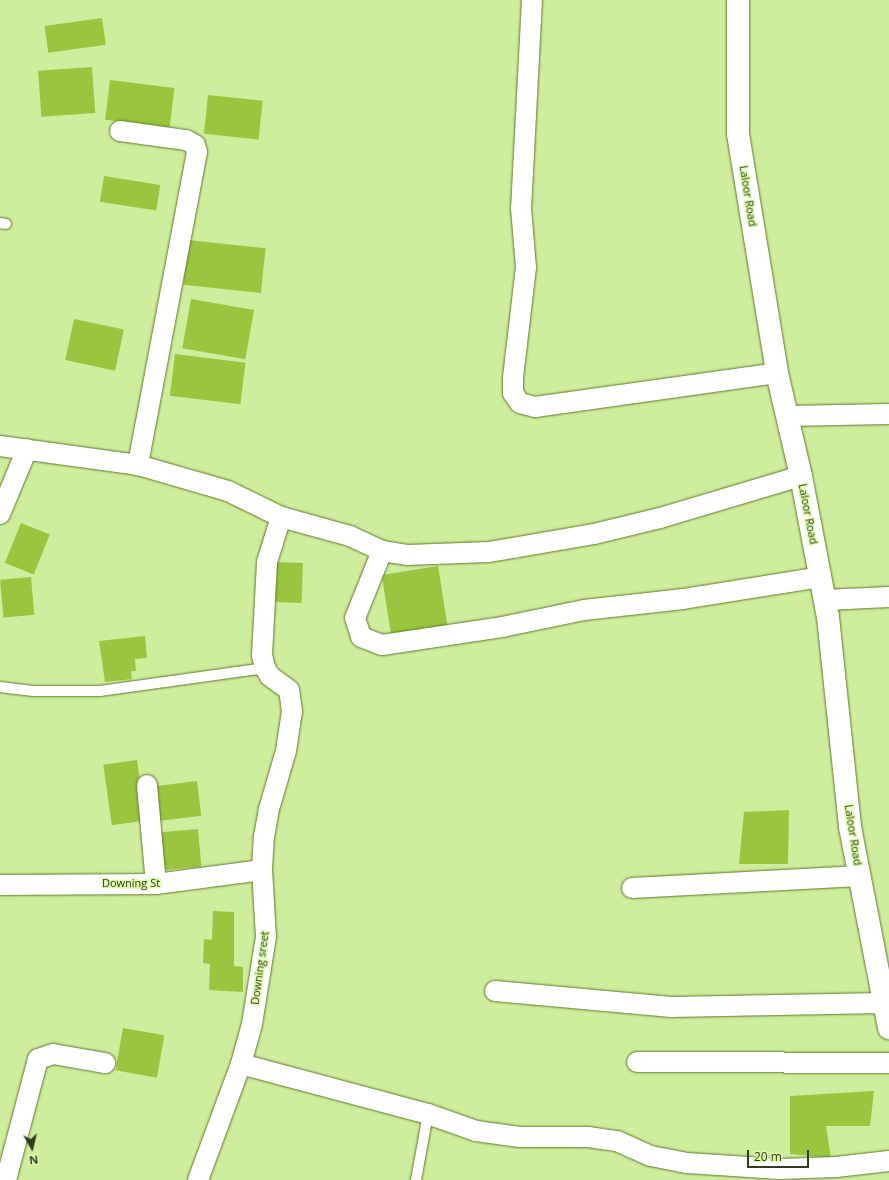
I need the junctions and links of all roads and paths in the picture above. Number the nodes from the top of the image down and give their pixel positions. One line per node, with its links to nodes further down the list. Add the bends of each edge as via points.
1 (532, 0): 4 (street, via 521,208 526,267 513,393 520,402 535,407)
2 (738, 0): 4 (street, Laloor Road, via 738,134)
3 (120, 131): 9 (street, via 186,140 195,145 197,152)
4 (777, 373): 6 (street, Laloor Road)
5 (889, 414): 6 (street)
6 (788, 416): 10 (street, Laloor Road)
7 (0, 446): 8 (street)
8 (27, 449): 9 (street); 11 (street)
9 (138, 465): 12 (street, via 228,491)
10 (801, 476): 13 (street, via 660,518 594,534 489,552 407,555); 14 (street, Laloor Road)
11 (0, 514)
12 (281, 517): 13 (street, via 350,536); 17 (street, via 267,562 262,655)
13 (382, 551): 14 (street, via 355,618 361,636 382,646 502,627 584,610 683,599)
14 (820, 577): 16 (street, Laloor Road)
15 (889, 597): 16 (street)
16 (825, 600): 21 (street, Laloor Road, via 850,827)
17 (265, 668): 18 (lane, via 100,691 33,691); 20 (street, Downing sreet, via 270,676 289,690 292,711 286,751 269,809)
18 (0, 687)
19 (147, 785): 22 (street)
20 (262, 870): 22 (street, Downing St); 31 (street, Downing sreet, via 266,937 252,1024)
21 (860, 876): 24 (street); 26 (street, Laloor Road)
22 (156, 884): 23 (street, Downing St)
23 (0, 885)
24 (632, 888)
25 (495, 991): 26 (street, via 671,1008)
26 (884, 1003): 27 (street, Laloor Road)
27 (889, 1028)
28 (637, 1062): 30 (street)
29 (105, 1063): 34 (street, via 53,1054 38,1060)
30 (889, 1063)
31 (241, 1064): 32 (street); 35 (street, Downing sreet)
32 (428, 1114): 33 (street, via 476,1132 520,1138 588,1137 617,1141 651,1156 687,1162 780,1168 836,1167); 36 (lane)
33 (889, 1161)
34 (6, 1180)
35 (198, 1180)
36 (416, 1180)

